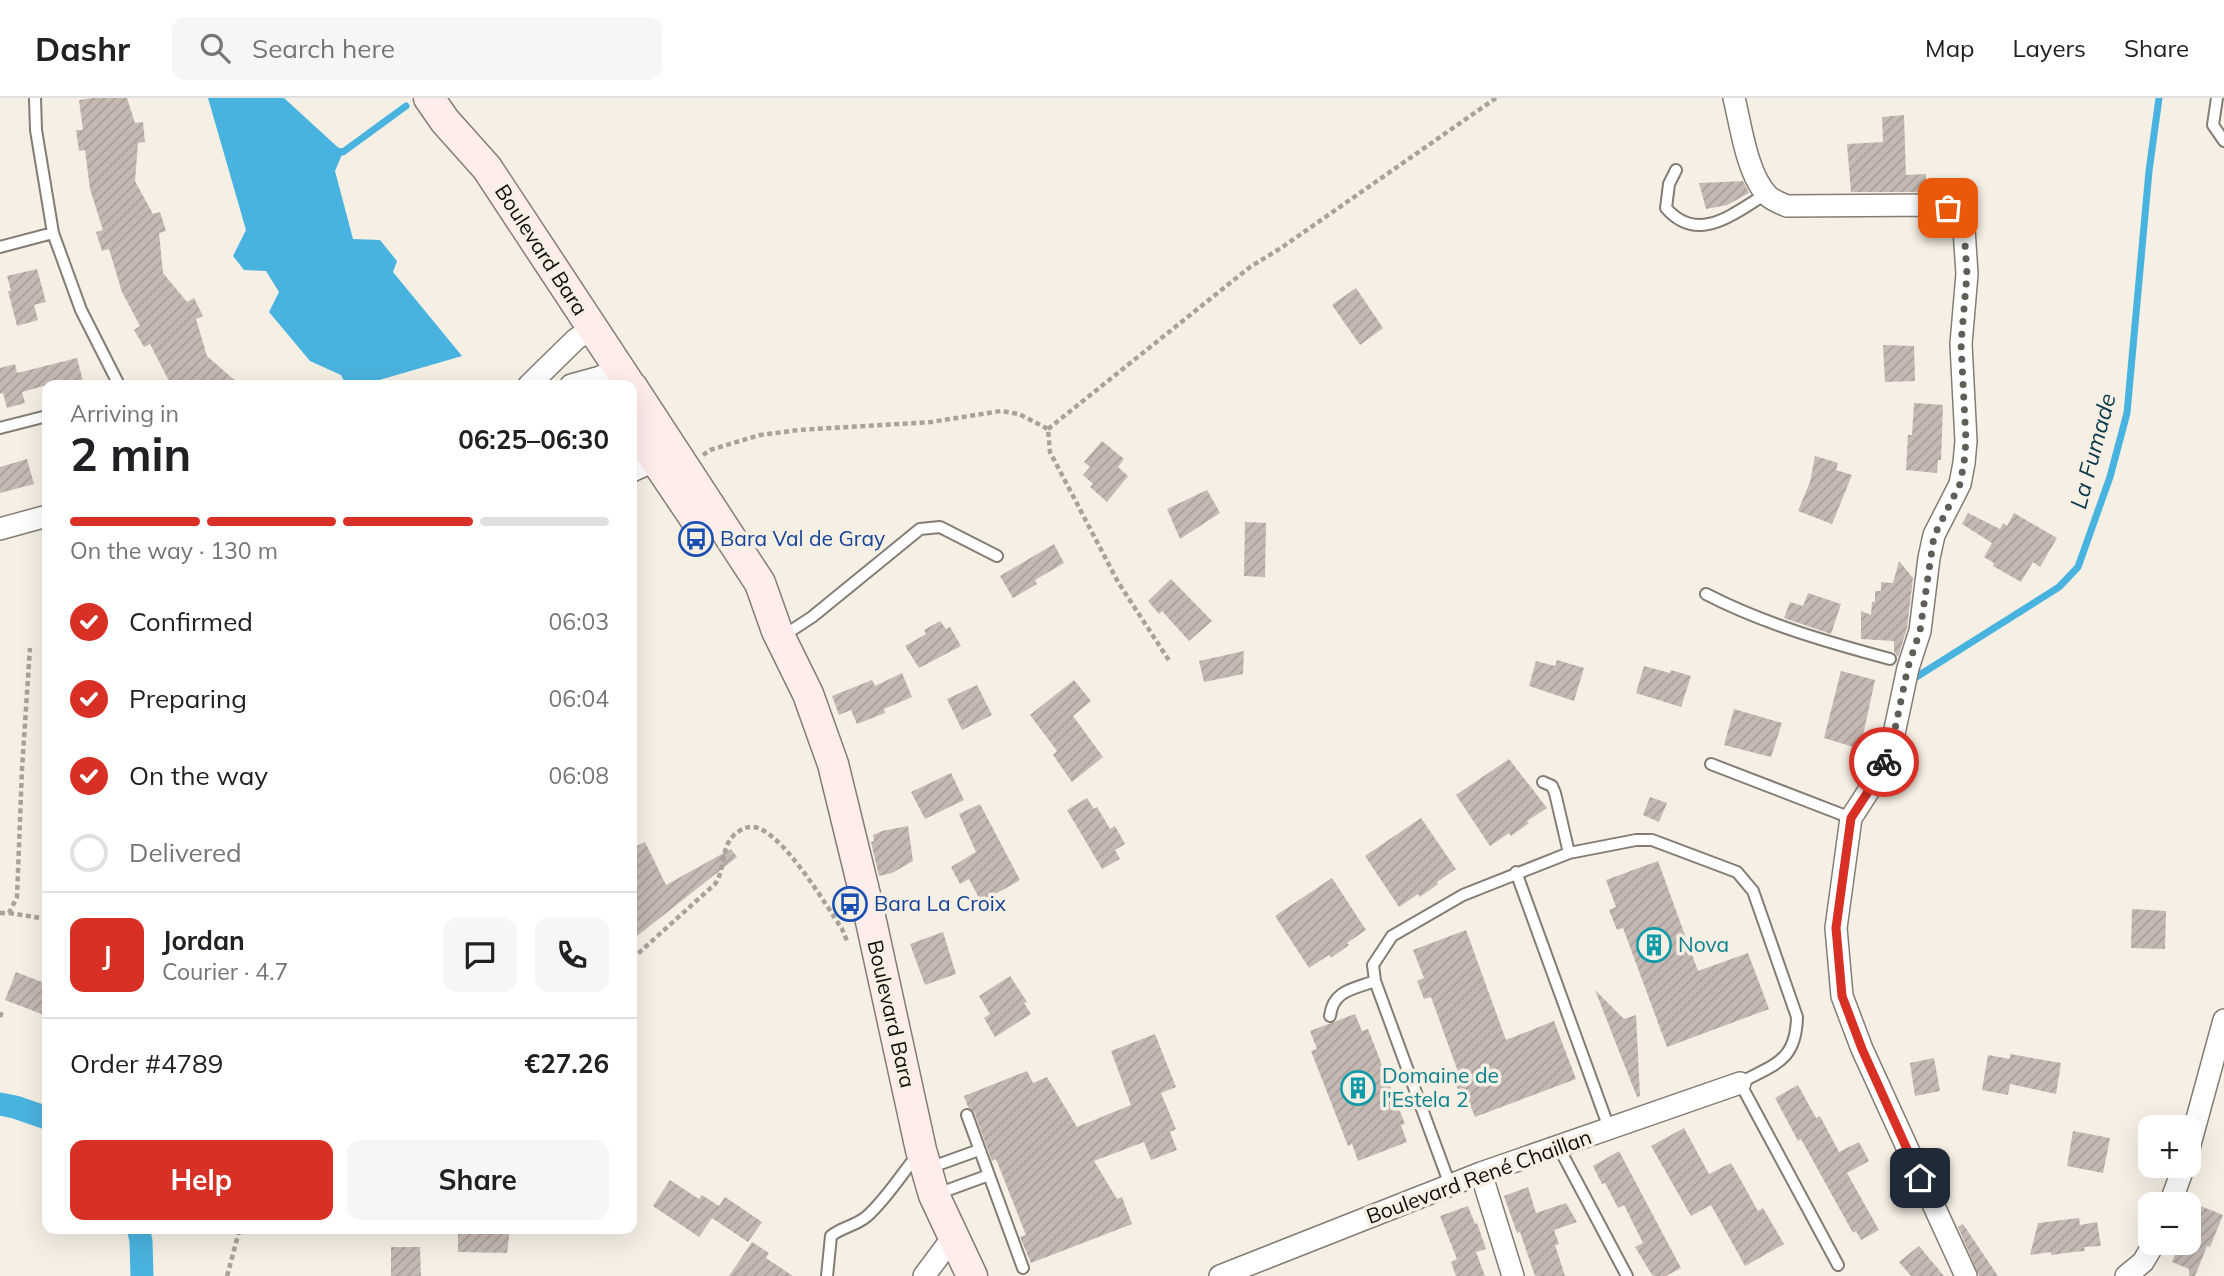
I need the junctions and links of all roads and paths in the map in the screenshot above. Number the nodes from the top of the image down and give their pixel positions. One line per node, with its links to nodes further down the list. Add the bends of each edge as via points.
1 (34, 98): 9 (lane)
2 (1496, 98): 18 (path, via 1250,267)
3 (1734, 98): 8 (street, via 1753,171)
4 (2217, 98): 6 (lane, via 2213,125)
5 (436, 107): 11 (street, Boulevard Bara, via 487,167)
6 (2224, 141)
7 (1676, 170): 8 (lane, via 1666,208 1689,224 1705,226 1726,219)
8 (1766, 194): 27 (street, via 1787,206 1937,205 1957,215 1964,229 1964,463 1960,484 1934,536 1920,631)
9 (53, 233): 10 (lane); 12 (lane, via 81,310)
10 (0, 247)
11 (584, 334): 13 (street); 14 (street, Boulevard Bara)
12 (116, 380)
13 (534, 380)
14 (617, 380)
15 (42, 417): 17 (lane)
16 (637, 417): 20 (street, Boulevard Bara)
17 (0, 428)
18 (1048, 429): 20 (path, via 1019,414 1001,411 931,422 761,435); 28 (path, via 1050,452 1111,570)
19 (637, 431): 20 (street, Boulevard Bara)
20 (662, 463): 25 (street, Boulevard Bara, via 760,583)
21 (42, 517): 22 (street)
22 (0, 529)
23 (997, 556): 25 (lane, via 940,527 920,529 812,617)
24 (1706, 594): 27 (lane, via 1792,630)
25 (779, 634): 50 (street, Boulevard Bara, via 808,694 833,764)
26 (30, 648): 35 (path, via 17,897)
27 (1900, 661): 31 (street, via 1891,748)
28 (1170, 662)
29 (1711, 764): 31 (lane)
30 (1543, 782): 32 (lane, via 1555,793)
31 (1851, 818): 66 (street, via 1836,928 1842,996 1885,1104)
32 (1569, 853): 33 (lane); 44 (lane, via 1652,840 1737,872 1753,891 1797,1017 1796,1038 1784,1058)
33 (1516, 872): 39 (lane, via 1463,895 1392,936 1373,965); 47 (lane)
34 (0, 913): 35 (path)
35 (9, 914): 36 (path)
36 (42, 918)
37 (850, 951): 38 (path, via 842,929 796,862 780,843 754,827 742,828 731,838 715,884)
38 (637, 954)
39 (1375, 981): 41 (lane, via 1337,996); 53 (lane)
40 (3, 1009): 42 (path)
41 (1330, 1016)
42 (0, 1017)
43 (2224, 1020): 46 (street)
44 (1740, 1083): 47 (street, Boulevard René Chaillan); 57 (lane)
45 (967, 1115): 49 (lane)
46 (2198, 1115)
47 (1609, 1128): 48 (street, Boulevard René Chaillan)
48 (1558, 1146): 51 (street, Boulevard René Chaillan); 65 (lane)
49 (979, 1150): 50 (lane); 52 (lane)
50 (927, 1171): 52 (lane); 55 (street, Boulevard Bara); 60 (lane, via 855,1225 831,1236)
51 (1481, 1173): 53 (street, Boulevard René Chaillan); 64 (street)
52 (989, 1175): 58 (lane)
53 (1450, 1185): 63 (street, Boulevard René Chaillan)
54 (238, 1234): 59 (path)
55 (953, 1237): 61 (street); 62 (street, Boulevard Bara)
56 (2147, 1255): 67 (street)
57 (1838, 1265)
58 (1023, 1268)
59 (227, 1276)
60 (827, 1276)
61 (924, 1276)
62 (972, 1276)
63 (1220, 1276)
64 (1513, 1276)
65 (1626, 1276)
66 (1966, 1276)
67 (2126, 1276)

